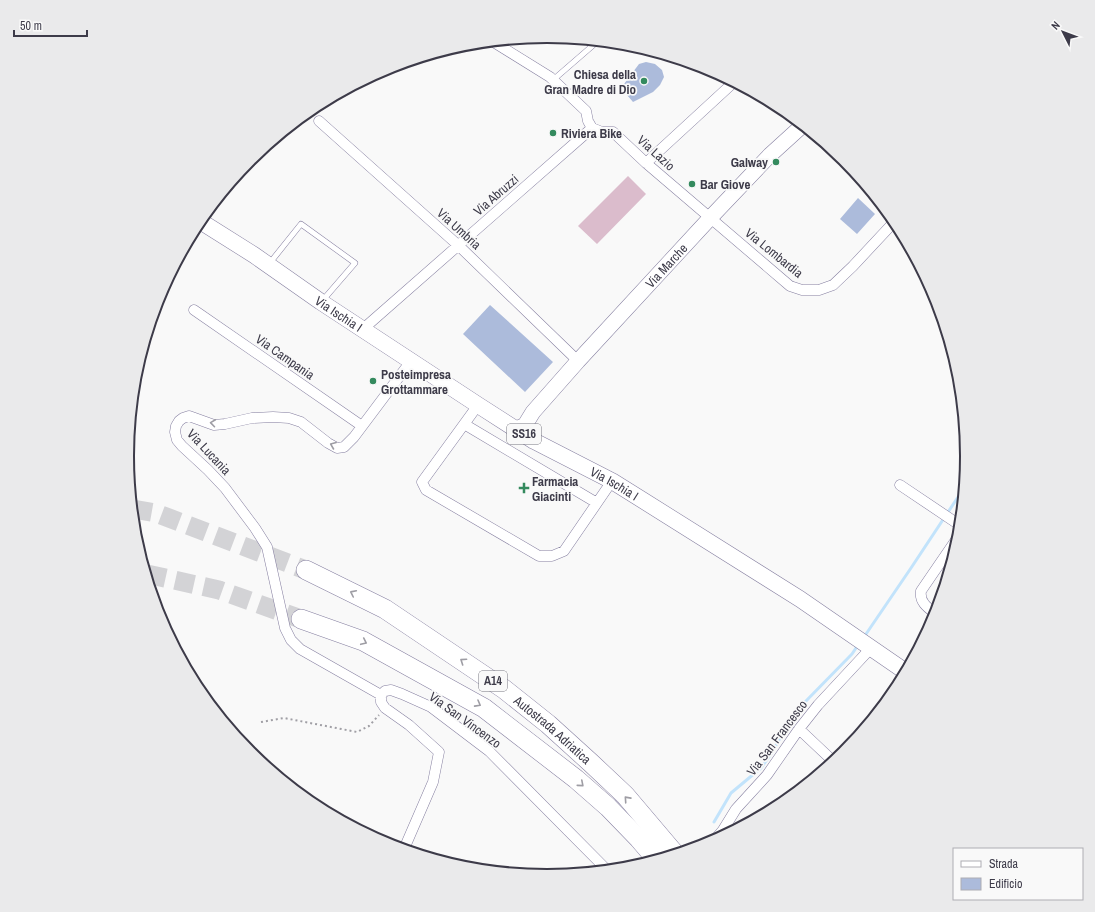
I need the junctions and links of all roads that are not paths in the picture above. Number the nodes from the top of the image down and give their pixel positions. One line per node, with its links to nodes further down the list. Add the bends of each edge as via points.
1 (499, 46): 3 (street)
2 (592, 46): 3 (lane)
3 (553, 80): 6 (street, via 586,111)
4 (730, 86): 8 (street)
5 (319, 121): 12 (street, Via Umbria)
6 (592, 128): 8 (street, Via Lazio, via 602,132 613,132); 12 (street, Via Abruzzi)
7 (800, 129): 9 (street, Via Marche, via 770,155)
8 (646, 163): 9 (street, Via Lazio)
9 (711, 217): 11 (street, Via Lombardia, via 790,286 802,290 819,290 833,285); 18 (street, Via Marche)
10 (206, 224): 13 (main road, Via Ischia I / SS16)
11 (890, 226)
12 (459, 246): 16 (street, Via Abruzzi); 18 (street, Via Umbria)
13 (268, 265): 14 (main road, Via Ischia I / SS16); 14 (lane, via 301,224 355,263)
14 (321, 302): 16 (main road, Via Ischia I / SS16)
15 (194, 310): 21 (street, Via Campania)
16 (363, 329): 17 (main road, Via Ischia I / SS16)
17 (410, 361): 19 (main road, Via Ischia I / SS16); 21 (street, Via Lucania)
18 (578, 361): 22 (street, Via Marche, via 533,412 525,425)
19 (478, 405): 20 (street); 22 (main road, Via Ischia I / SS16)
20 (464, 424): 25 (street); 25 (street, via 422,482 426,490 539,556 552,556 564,551)
21 (362, 426): 33 (street, Via Lucania, one-way to 33, via 344,447 337,448 301,422 289,418 252,418 214,425 189,416 179,421 175,432 182,446 225,488 267,547 285,628 291,640 300,649)
22 (516, 429): 23 (main road, Via Ischia I / SS16)
23 (612, 481): 25 (street); 31 (main road, Via Ischia I / SS16)
24 (900, 486): 26 (street)
25 (597, 503)
26 (955, 523)
27 (950, 548): 29 (street, via 921,590 922,601)
28 (306, 570): 37 (highway, Autostrada Adriatica / A14, one-way to 28, via 624,795 548,724 504,689 385,609)
29 (931, 610)
30 (301, 619): 37 (highway, Autostrada Adriatica / A14, one-way to 37, via 363,641 484,708 608,807)
31 (864, 643): 32 (main road, Via Ischia I / SS16); 34 (street, Via San Francesco)
32 (901, 669)
33 (381, 695): 38 (street, via 384,708 409,724 438,752 433,782); 41 (street, Via San Vincenzo, via 391,690 431,707 489,751)
34 (799, 729): 35 (street); 36 (street, Via San Francesco, via 767,775 736,809)
35 (830, 758)
36 (723, 829)
37 (646, 834): 39 (highway, Autostrada Adriatica / A14); 40 (highway, Autostrada Adriatica / A14)
38 (406, 844)
39 (669, 850)
40 (655, 855)
41 (602, 865)

